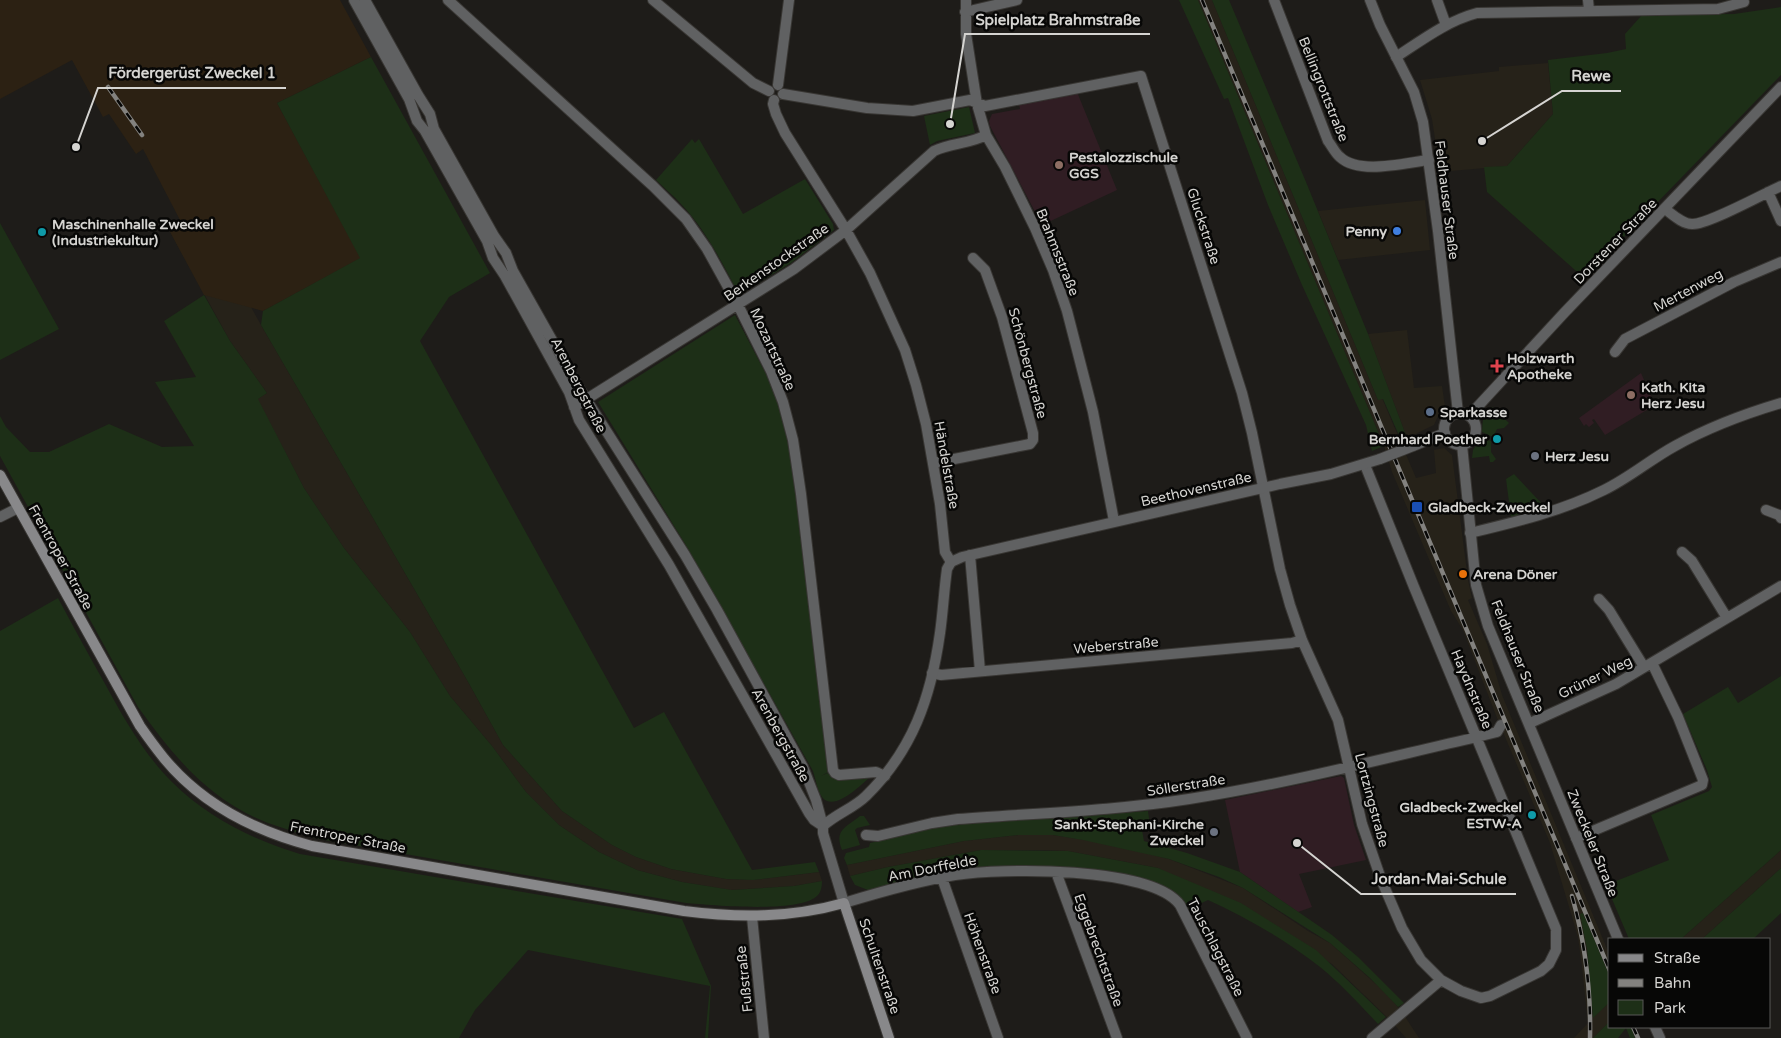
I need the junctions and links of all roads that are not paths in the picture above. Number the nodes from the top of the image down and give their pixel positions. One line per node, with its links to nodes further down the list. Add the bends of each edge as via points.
1 (354, 0): 32 (street, Arenbergstraße, via 409,99 417,121 569,392)
2 (365, 0): 30 (street, Arenbergstraße)
3 (448, 0): 28 (street, Mozartstraße, via 686,219)
4 (653, 0): 17 (street, via 753,83)
5 (789, 0): 17 (street, Händelstraße)
6 (966, 0): 13 (street, Brahmsstraße)
7 (1017, 0): 13 (street)
8 (1274, 0): 20 (street, Bellingrottstraße, via 1328,141 1340,157 1365,167)
9 (1370, 0): 15 (street, Feldhauser Straße)
10 (1437, 0): 14 (street)
11 (1744, 2): 12 (street, via 1718,9)
12 (1589, 5): 14 (street, via 1477,13)
13 (965, 12): 18 (street, Brahmsstraße)
14 (1446, 25): 15 (street)
15 (1396, 57): 20 (street, Feldhauser Straße, via 1414,92)
16 (1781, 87): 23 (street, Dorstener Straße)
17 (776, 93): 18 (street, via 866,108 913,111 970,100); 25 (street, Händelstraße, via 773,104 776,114)
18 (978, 104): 19 (street, Brahmsstraße); 40 (street, Gluckstraße, via 985,106 1141,76 1242,393)
19 (986, 135): 25 (street, Berkenstockstraße, via 934,151); 45 (street, Brahmsstraße, via 1036,228 1067,311 1093,412)
20 (1429, 160): 33 (street, Feldhauser Straße)
21 (1781, 186): 22 (street)
22 (1768, 192): 23 (street, via 1706,221 1691,224); 24 (street)
23 (1665, 208): 34 (street, Dorstener Straße)
24 (1781, 221)
25 (846, 230): 28 (street, Berkenstockstraße); 37 (street, Händelstraße, via 870,273 905,350)
26 (973, 258): 37 (street, Schönbergstraße, via 985,270 1002,316 1023,389 1033,440 1030,444)
27 (1781, 262): 29 (street, Mertenweg, via 1734,282 1626,338)
28 (738, 305): 30 (street, Berkenstockstraße); 62 (street, Mozartstraße, via 771,371 793,440 833,770 839,775 876,772)
29 (1615, 352)
30 (587, 400): 32 (street, Berkenstockstraße); 63 (street, Arenbergstraße, via 722,618 803,767)
31 (1781, 402): 46 (street, via 1708,428 1616,484 1575,503)
32 (574, 407): 63 (street, Arenbergstraße, via 669,564 809,813)
33 (1458, 413): 34 (street); 35 (street, via 1447,420)
34 (1469, 416): 36 (street, via 1476,432 1471,441)
35 (1445, 433): 36 (street, via 1450,442); 38 (street, Beethovenstraße, bridge)
36 (1462, 445): 46 (street, Feldhauser Straße)
37 (934, 463): 49 (street, Händelstraße, via 945,552)
38 (1365, 465): 40 (street, Beethovenstraße); 59 (street, Haydnstraße)
39 (0, 475): 41 (main road, Frentroper Straße)
40 (1263, 488): 45 (street, Beethovenstraße); 53 (street, Lortzingstraße, via 1280,569)
41 (18, 508): 43 (street); 69 (main road, Frentroper Straße, via 140,726 185,781 235,818 270,834 312,846 684,910)
42 (1766, 510): 44 (street)
43 (0, 517)
44 (1781, 518)
45 (1114, 521): 48 (street, Beethovenstraße)
46 (1470, 533): 57 (street, Feldhauser Straße, via 1476,585 1488,626)
47 (1682, 552): 52 (street, via 1692,561)
48 (970, 555): 49 (street, Beethovenstraße); 55 (street)
49 (951, 562): 56 (street, via 947,569)
50 (1781, 586): 52 (street, Grüner Weg)
51 (1599, 599): 54 (street, Grüner Weg)
52 (1727, 618): 54 (street, Grüner Weg)
53 (1302, 640): 55 (street, Weberstraße); 61 (street, Lortzingstraße, via 1338,720)
54 (1648, 665): 57 (street, Grüner Weg, via 1616,684); 65 (street, via 1691,748 1702,785)
55 (980, 671): 56 (street, Weberstraße)
56 (932, 673): 62 (street, via 915,730)
57 (1530, 723): 60 (street, Feldhauser Straße)
58 (1500, 725): 59 (street, Söllerstraße, via 1497,732)
59 (1477, 737): 61 (street, Söllerstraße); 70 (street, Haydnstraße)
60 (1543, 756): 65 (street, Zweckeler Straße)
61 (1348, 766): 64 (street, Söllerstraße, via 1180,801 958,819 878,836); 72 (street, Lortzingstraße, via 1362,824 1384,887 1402,928 1422,960)
62 (885, 776): 63 (street, via 865,797)
63 (823, 826): 68 (street, Arenbergstraße)
64 (866, 835)
65 (1576, 838): 71 (street, Zweckeler Straße)
66 (1056, 872): 67 (street, Am Dorffelde, via 976,872); 76 (street, Eggebrechtstraße); 77 (street, Tauschlagstraße, via 1128,881 1160,890 1177,900)
67 (942, 878): 68 (street, Am Dorffelde); 75 (street, Höhenstraße)
68 (844, 903): 69 (main road, Frentroper Straße, via 807,912); 74 (main road, Schultenstraße)
69 (752, 916): 73 (street, Fußstraße)
70 (1555, 924): 72 (street, Lortzingstraße, via 1558,936 1556,950 1541,971 1480,998)
71 (1618, 938)
72 (1441, 980): 78 (street)
73 (764, 1038)
74 (889, 1038)
75 (998, 1038)
76 (1117, 1038)
77 (1247, 1038)
78 (1372, 1038)

